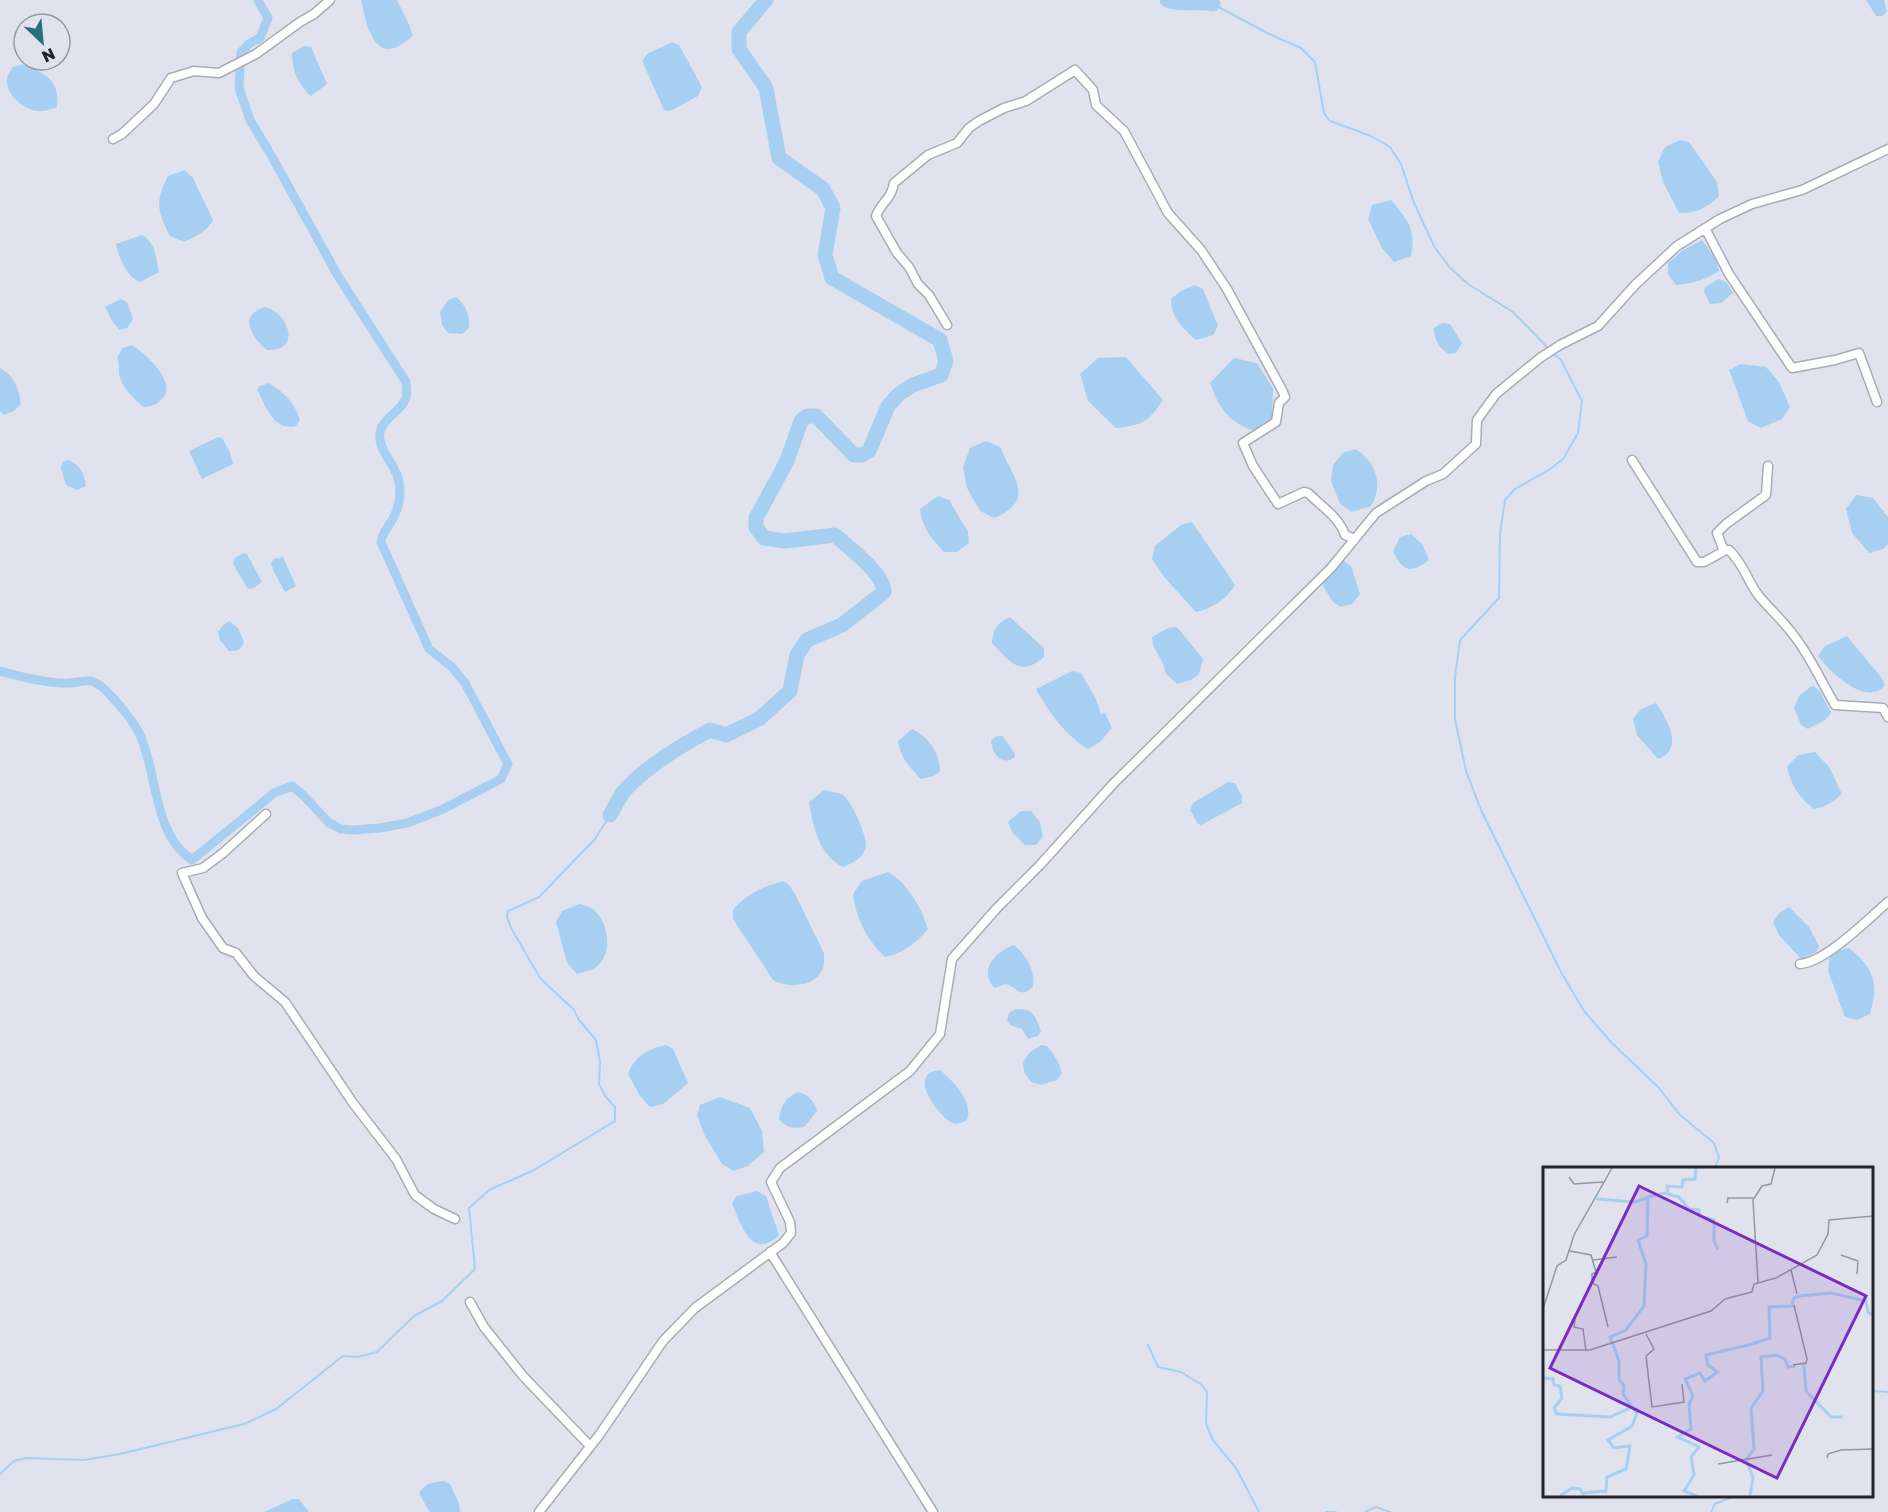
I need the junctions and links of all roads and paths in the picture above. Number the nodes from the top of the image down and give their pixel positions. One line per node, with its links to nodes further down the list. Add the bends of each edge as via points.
1 (330, 0): 2 (street, via 255,54 219,73 194,71 171,78 154,104)
2 (113, 138)
3 (1888, 149): 4 (street, via 1802,190 1752,204)
4 (1705, 228): 6 (street, via 1729,274 1792,368 1859,353); 9 (street, via 1677,246 1598,326 1540,358 1496,394 1477,420 1476,444 1443,474 1376,513)
5 (947, 325): 9 (street, via 883,231 876,216 880,207 892,194 894,183 928,155 957,143 979,121 1026,101 1075,70 1093,90 1096,105 1124,131 1168,213 1201,250 1227,289 1282,390 1285,397 1279,403 1276,422 1243,443 1253,466 1278,504 1308,493 1332,514 1345,535)
6 (1877, 402)
7 (1632, 460): 10 (street, via 1696,562)
8 (1768, 466): 10 (street, via 1766,495 1717,533)
9 (1355, 539): 16 (street, via 1332,568 1113,784 952,959 940,1034 910,1071 780,1168 771,1182 790,1222 791,1233)
10 (1724, 551): 11 (street, via 1734,554 1758,594 1788,628 1835,705 1883,708)
11 (1888, 717)
12 (266, 814): 15 (street, via 203,868 182,873 202,918 223,948 236,953 254,976 285,1002 396,1159 415,1195)
13 (1888, 902): 14 (street, via 1844,940 1810,963)
14 (1800, 964)
15 (455, 1219)
16 (770, 1252): 18 (street, via 695,1308 663,1341); 20 (street)
17 (470, 1302): 18 (street, via 484,1327 519,1371)
18 (590, 1446): 19 (street)
19 (539, 1512)
20 (933, 1512)

